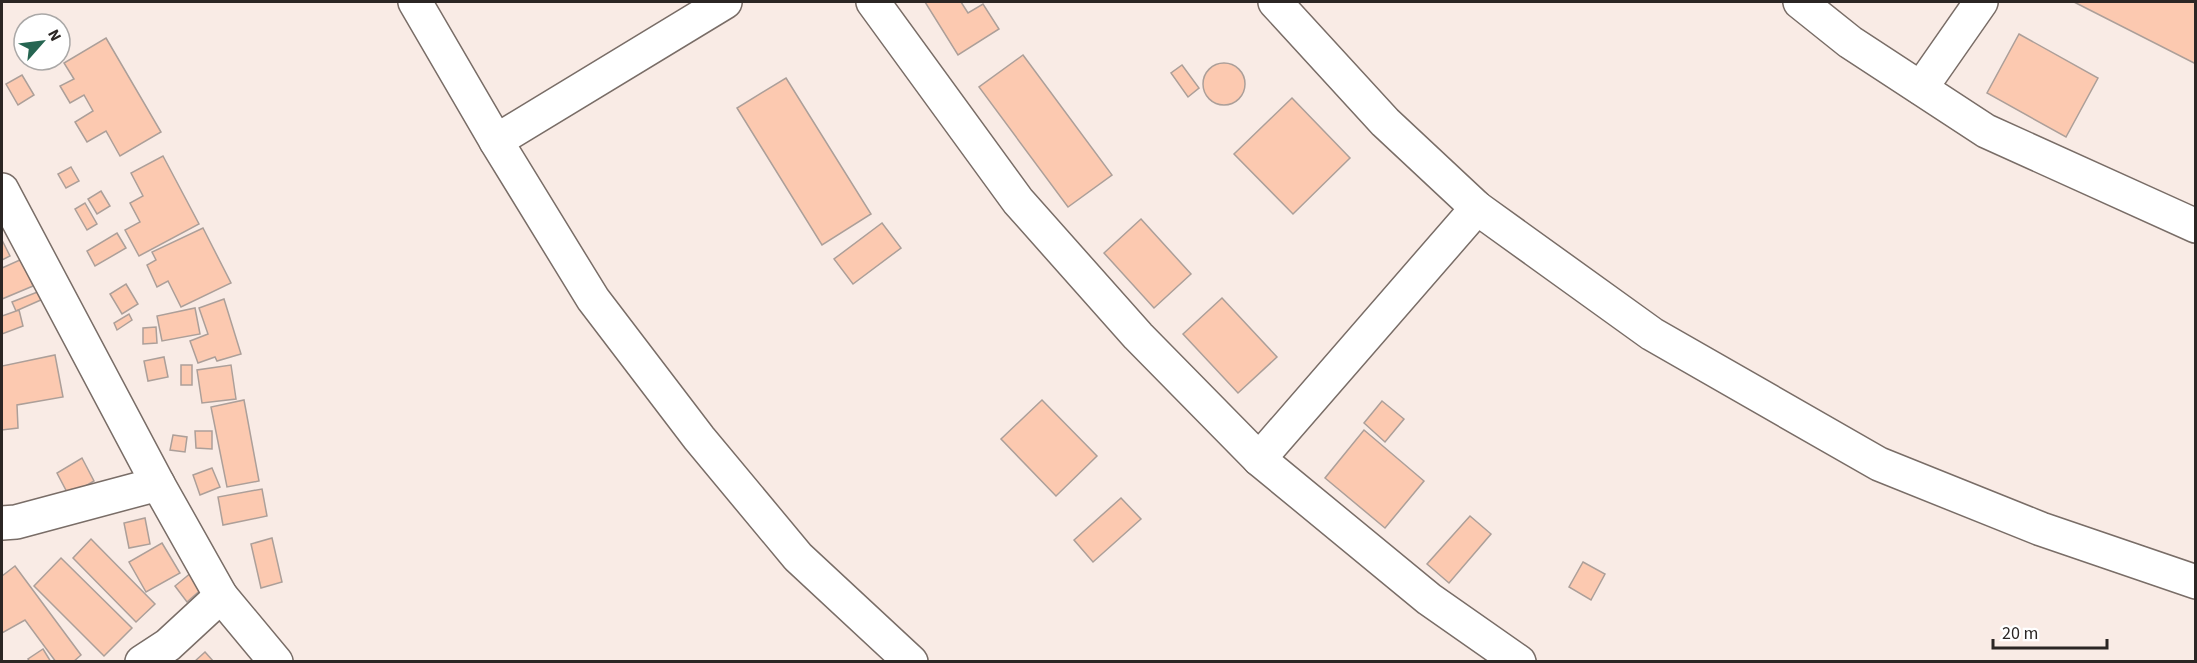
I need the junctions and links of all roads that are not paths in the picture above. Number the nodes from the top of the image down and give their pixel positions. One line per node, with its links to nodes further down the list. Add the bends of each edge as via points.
1 (415, 2): 8 (street)
2 (724, 2): 8 (street)
3 (873, 2): 12 (street, via 1017,201 1138,336)
4 (1275, 2): 10 (street, via 1385,122)
5 (1800, 2): 7 (street, via 1850,42)
6 (1981, 2): 7 (street)
7 (1921, 88): 11 (street, via 1986,131)
8 (496, 141): 19 (street, via 593,300 699,438 798,557)
9 (2, 190): 13 (street)
10 (1477, 208): 12 (street); 15 (street, via 1652,334 1879,464 2041,529)
11 (2196, 226)
12 (1259, 459): 20 (street, via 1429,599)
13 (158, 484): 14 (street); 16 (street)
14 (2, 523)
15 (2196, 582)
16 (221, 596): 17 (street, via 168,645); 18 (street)
17 (142, 662)
18 (276, 662)
19 (911, 662)
20 (1519, 662)

